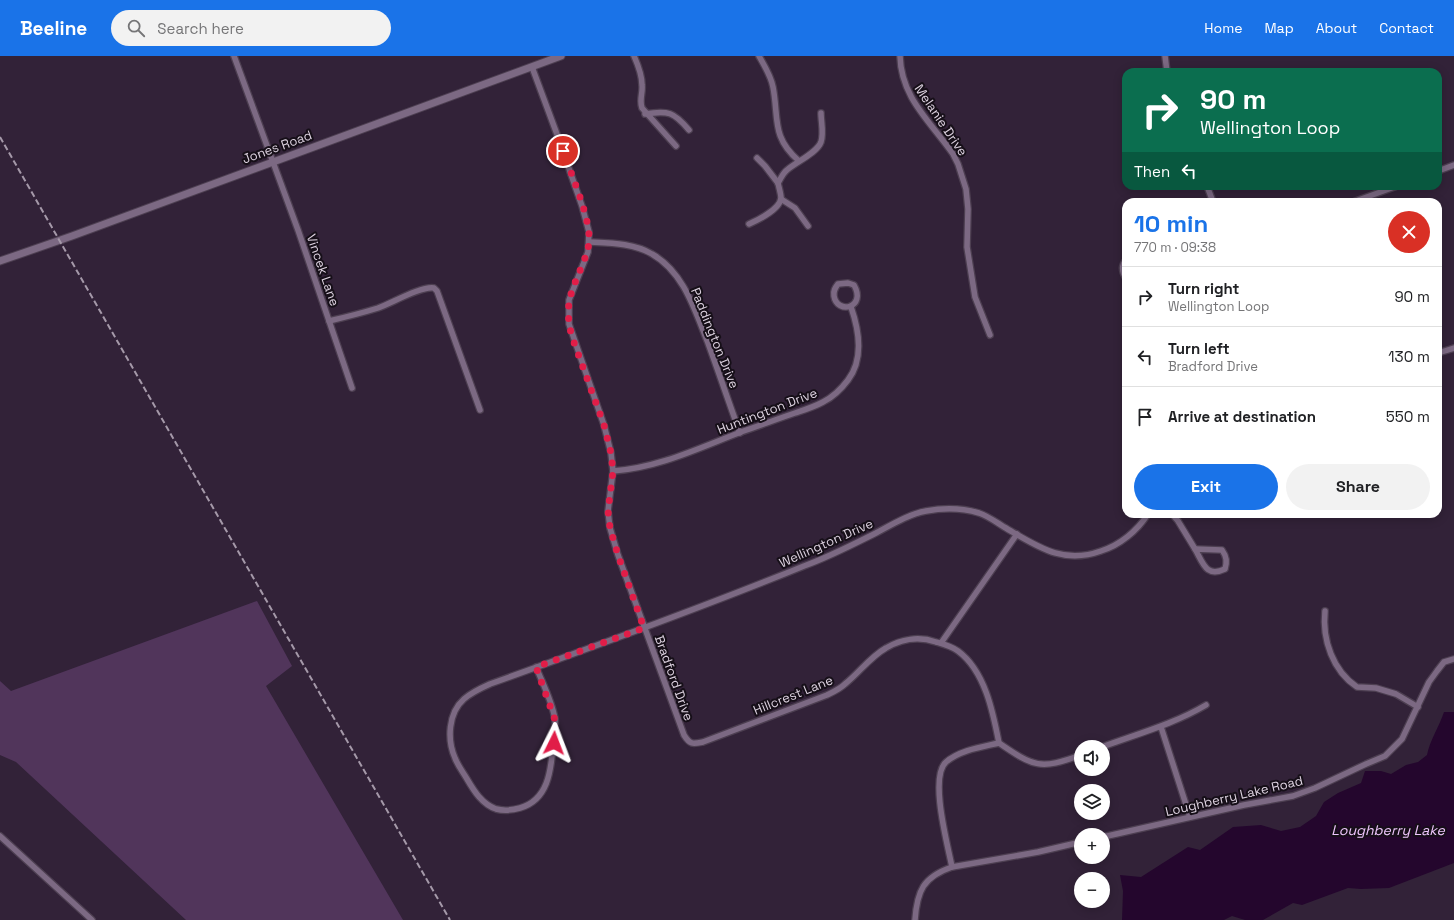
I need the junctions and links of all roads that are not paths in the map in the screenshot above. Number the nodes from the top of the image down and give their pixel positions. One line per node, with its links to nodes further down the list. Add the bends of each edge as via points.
1 (234, 56): 14 (street, Vincek Lane)
2 (561, 56): 7 (street, Jones Road)
3 (634, 56): 10 (street, via 642,80 641,104)
4 (758, 56): 15 (street, via 773,88 777,127 781,139 788,151)
5 (900, 56): 28 (street, Melanie Drive, via 903,80 909,94 943,139 958,164 966,189 970,274 975,297)
6 (1165, 56): 8 (street)
7 (532, 67): 14 (street, Jones Road); 24 (street, Bradford Drive, via 582,206)
8 (1166, 68)
9 (821, 113): 15 (street, via 821,141 815,151)
10 (645, 114): 11 (street, via 665,111 680,119); 12 (street)
11 (689, 130)
12 (676, 146)
13 (756, 158): 18 (street)
14 (272, 161): 25 (street, Jones Road); 27 (street, Vincek Lane)
15 (799, 161): 18 (street, via 783,174)
16 (1454, 165): 17 (street)
17 (1442, 170)
18 (778, 183): 21 (street)
19 (1386, 190): 20 (street)
20 (1364, 198)
21 (781, 199): 22 (street, via 779,205); 23 (street, via 795,208)
22 (750, 224)
23 (808, 226)
24 (589, 242): 33 (street, Paddington Drive, via 619,244 644,250 658,258 675,274 697,314); 34 (street, Bradford Drive, via 588,252 569,300 569,324 604,425)
25 (0, 261)
26 (851, 307): 26 (street, via 846,308 836,301 834,292 838,284 848,283 854,286 858,294 855,304); 33 (street, Huntington Drive, via 859,345 853,370 843,386 824,402)
27 (329, 321): 31 (street, Vincek Lane); 32 (street, via 434,288)
28 (990, 335)
29 (1454, 348): 30 (street)
30 (1442, 352)
31 (352, 388)
32 (480, 410)
33 (740, 433): 34 (street, Huntington Drive, via 655,464)
34 (613, 471): 40 (street, Bradford Drive, via 608,511 610,528)
35 (1145, 518): 37 (street, Wellington Drive, via 1124,539 1107,549 1079,557 1056,554)
36 (1175, 518): 38 (street)
37 (1017, 534): 40 (street, Wellington Drive, via 990,518 963,509 925,511 805,566); 41 (street)
38 (1195, 549): 38 (street, via 1222,550 1226,555 1225,569 1217,573 1210,572)
39 (1325, 611): 45 (street, via 1324,619 1332,658 1341,673 1358,687 1376,688 1396,694)
40 (644, 628): 43 (street, Wellington Drive); 48 (street, Bradford Drive, via 684,735)
41 (942, 643): 47 (street, Hillcrest Lane, via 958,651 976,673 993,711); 48 (street, Hillcrest Lane, via 914,639 896,643 878,654 845,685 827,695 703,742)
42 (1454, 659): 45 (street, Loughberry Lake Road, via 1444,662 1437,671)
43 (536, 667): 43 (street, via 490,684 472,694 463,700 453,716 450,738 455,759 480,798 495,808 515,810 524,807 538,798 547,784 553,753 555,720)
44 (1206, 705): 46 (street)
45 (1418, 707): 51 (street, Loughberry Lake Road, via 1402,739 1385,756 1293,796)
46 (1161, 727): 49 (street); 51 (street)
47 (999, 743): 50 (street, via 1020,758 1044,765); 55 (street, via 952,757 942,767 939,796)
48 (691, 744)
49 (1110, 744)
50 (1074, 758)
51 (1190, 817): 52 (street, Loughberry Lake Road)
52 (1110, 835)
53 (0, 836): 56 (street)
54 (1074, 844): 55 (street)
55 (952, 867): 57 (street, via 925,883 919,893)
56 (90, 919)
57 (915, 920)

